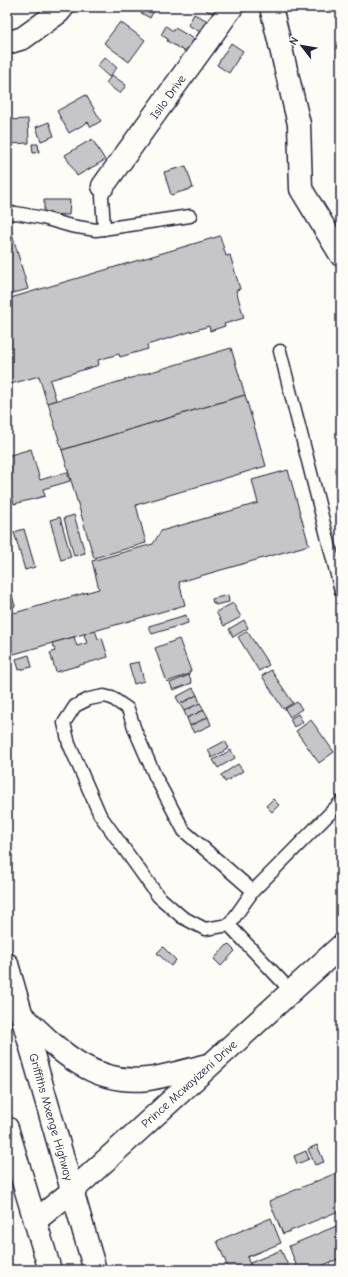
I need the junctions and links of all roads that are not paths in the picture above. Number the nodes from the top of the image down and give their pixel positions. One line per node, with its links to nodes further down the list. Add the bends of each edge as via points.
1 (63, 7): 4 (street, via 23,38)
2 (232, 7): 5 (street, Isilo Drive)
3 (271, 7): 9 (street, via 299,124 302,189)
4 (7, 43)
5 (103, 186): 8 (lane)
6 (7, 214): 8 (lane, via 16,213 71,226)
7 (190, 216): 8 (lane)
8 (104, 229)
9 (341, 255)
10 (280, 351): 11 (lane)
11 (341, 591)
12 (341, 802): 13 (lane)
13 (253, 891): 14 (lane); 14 (lane, via 184,830 155,776 128,709 112,698 104,696 89,699 75,706 64,723 69,744 100,815 128,855 158,896 182,917 205,929)
14 (229, 925): 17 (lane)
15 (341, 946): 17 (street, Prince Mcwayizeni Drive)
16 (7, 964): 18 (street, Griffiths Mxenge Highway)
17 (291, 991): 19 (street, Prince Mcwayizeni Drive)
18 (22, 1016): 19 (street, via 53,1046 75,1062 101,1074 125,1080 149,1079); 21 (street, Griffiths Mxenge Highway)
19 (209, 1065): 21 (street, Prince Mcwayizeni Drive)
20 (7, 1128): 22 (street)
21 (72, 1191): 22 (street, Prince Mcwayizeni Drive); 24 (street, Griffiths Mxenge Highway)
22 (36, 1221): 23 (street)
23 (50, 1270)
24 (95, 1270)

